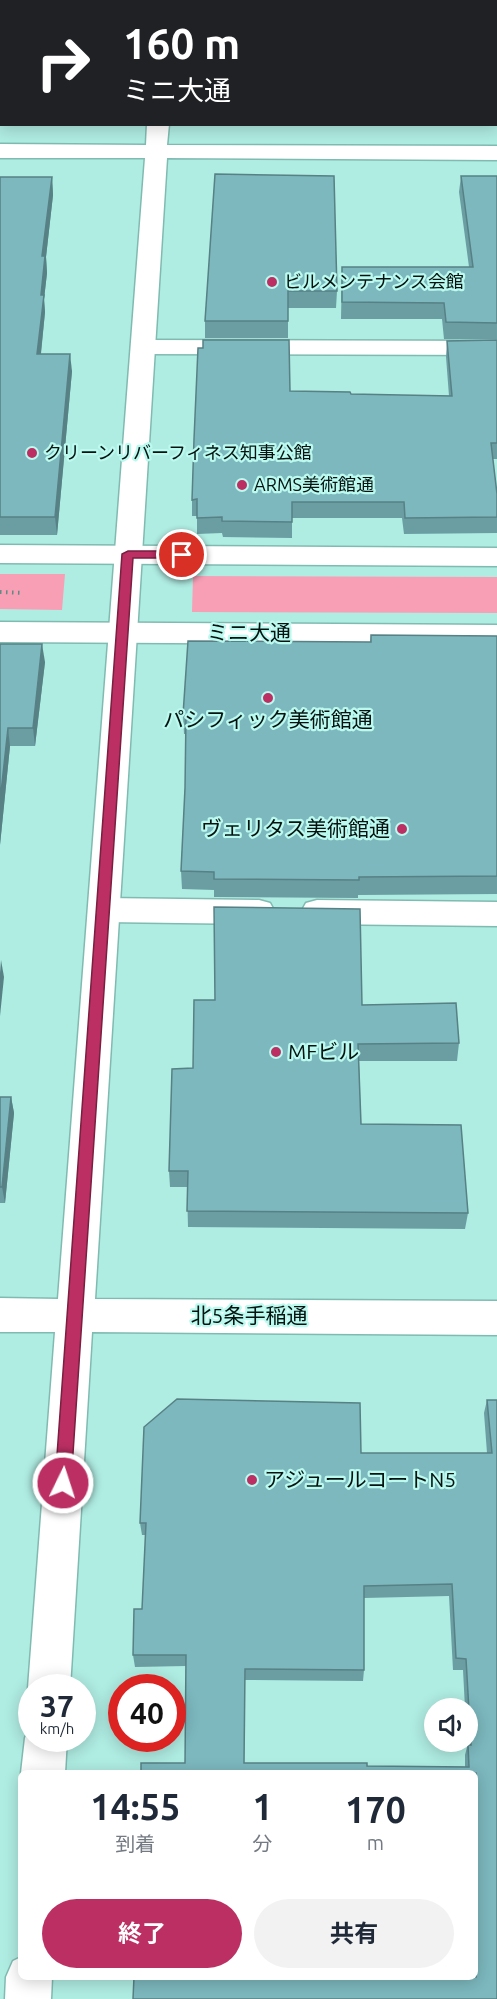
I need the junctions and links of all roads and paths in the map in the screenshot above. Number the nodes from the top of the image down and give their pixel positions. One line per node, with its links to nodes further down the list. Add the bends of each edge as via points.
1 (158, 126): 3 (street)
2 (0, 151): 3 (street)
3 (157, 152): 4 (street); 5 (street)
4 (497, 153)
5 (143, 347): 6 (street); 8 (street)
6 (497, 348)
7 (0, 554): 8 (street)
8 (128, 554): 9 (street); 11 (street)
9 (497, 556)
10 (0, 632): 11 (street, ミニ大通)
11 (122, 632): 12 (street, ミニ大通); 13 (street)
12 (497, 635)
13 (105, 910): 14 (street); 16 (street)
14 (497, 914)
15 (0, 1314): 16 (street, 北5条手稲通)
16 (74, 1315): 17 (street, 北5条手稲通); 18 (street)
17 (497, 1317)
18 (50, 1674)
19 (45, 1752): 20 (street)
20 (43, 1770)
21 (29, 1980): 22 (street)
22 (28, 1999)

